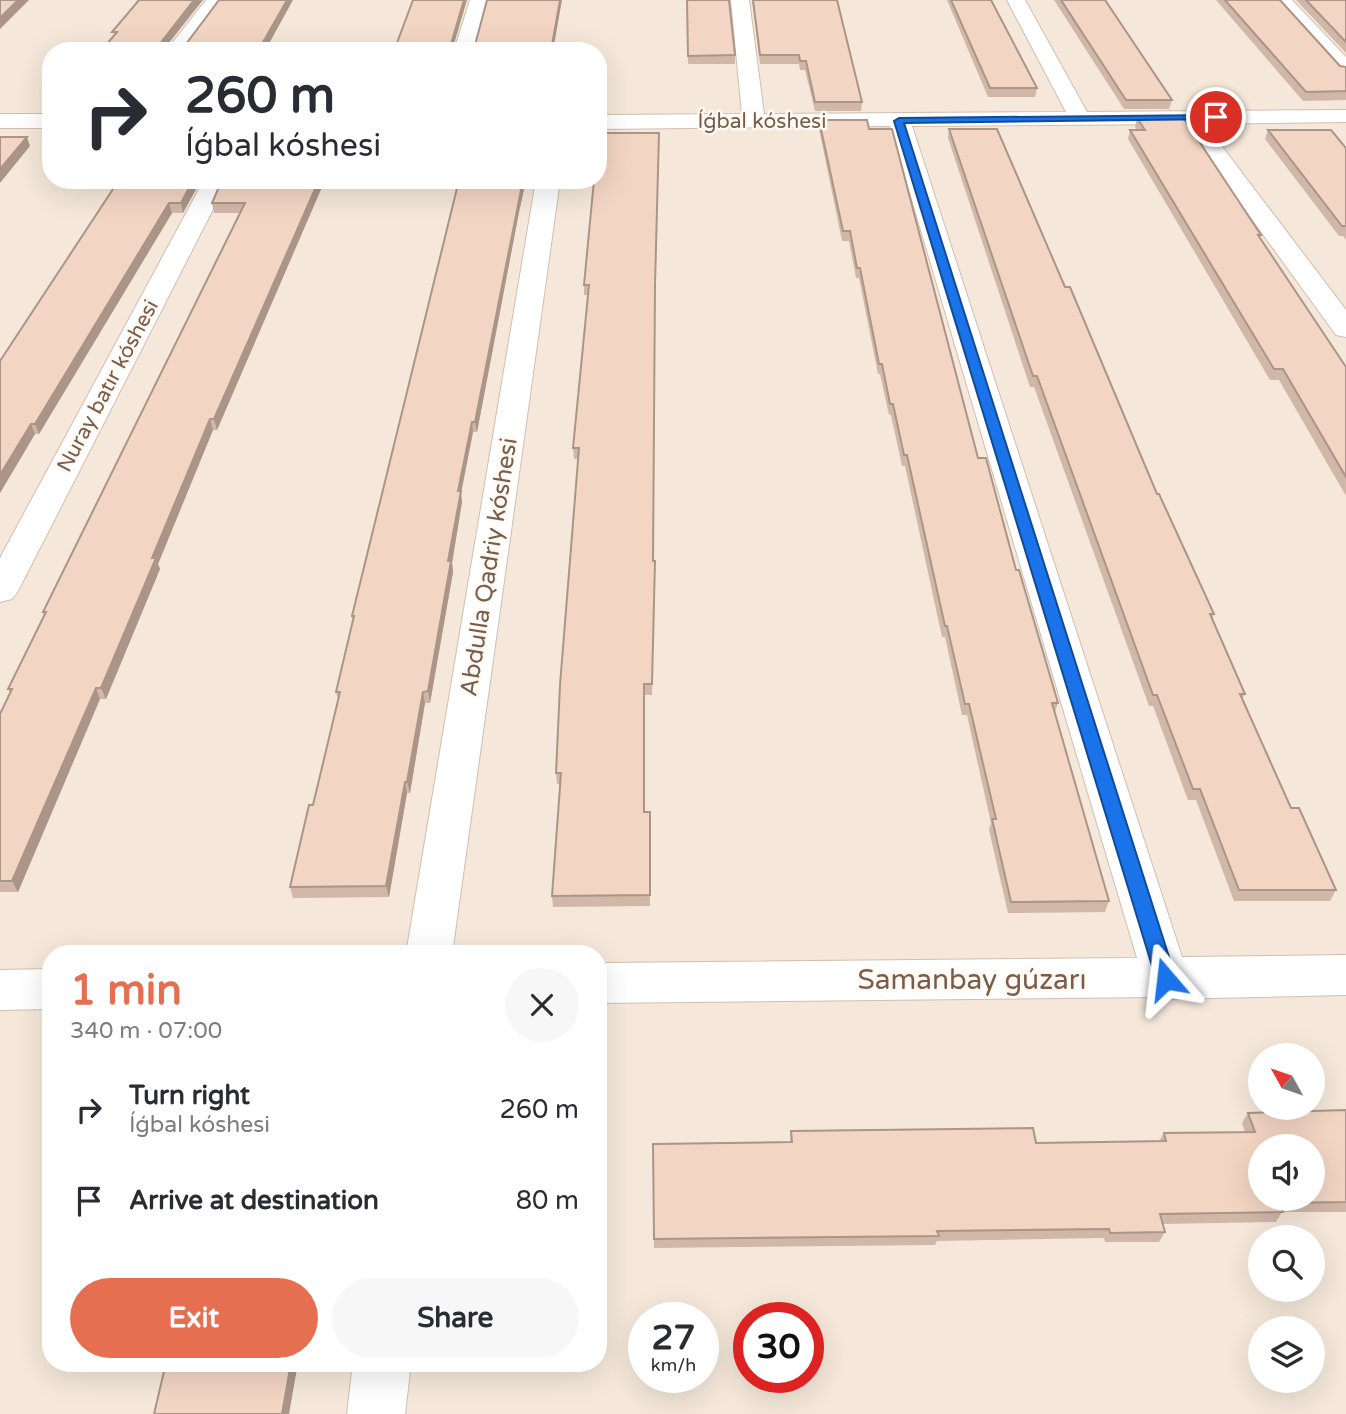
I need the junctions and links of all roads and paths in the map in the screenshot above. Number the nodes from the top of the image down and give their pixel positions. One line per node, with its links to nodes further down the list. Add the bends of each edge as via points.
1 (215, 0): 6 (street)
2 (479, 0): 7 (street)
3 (740, 0): 14 (street)
4 (1016, 0): 10 (street)
5 (1282, 0): 8 (street)
6 (183, 42)
7 (467, 42)
8 (1346, 69)
9 (1346, 117): 11 (street, Íǵbal kóshesi)
10 (1080, 118): 11 (street, Íǵbal kóshesi); 15 (street, Íǵbal kóshesi)
11 (1190, 118): 19 (street)
12 (0, 121): 13 (street)
13 (42, 121)
14 (754, 121): 15 (street, Íǵbal kóshesi); 16 (street, Íǵbal kóshesi)
15 (899, 121): 23 (street)
16 (607, 122)
17 (211, 189): 20 (street, Nuray batır kóshesi)
18 (547, 189): 21 (street, Abdulla Qadriy kóshesi)
19 (1346, 329)
20 (0, 591)
21 (430, 945)
22 (1346, 975): 23 (street, Samanbay gúzarı)
23 (1166, 979): 24 (street, Samanbay gúzarı)
24 (607, 983)
25 (42, 989): 26 (street)
26 (0, 990)
27 (381, 1372): 28 (street)
28 (376, 1414)

